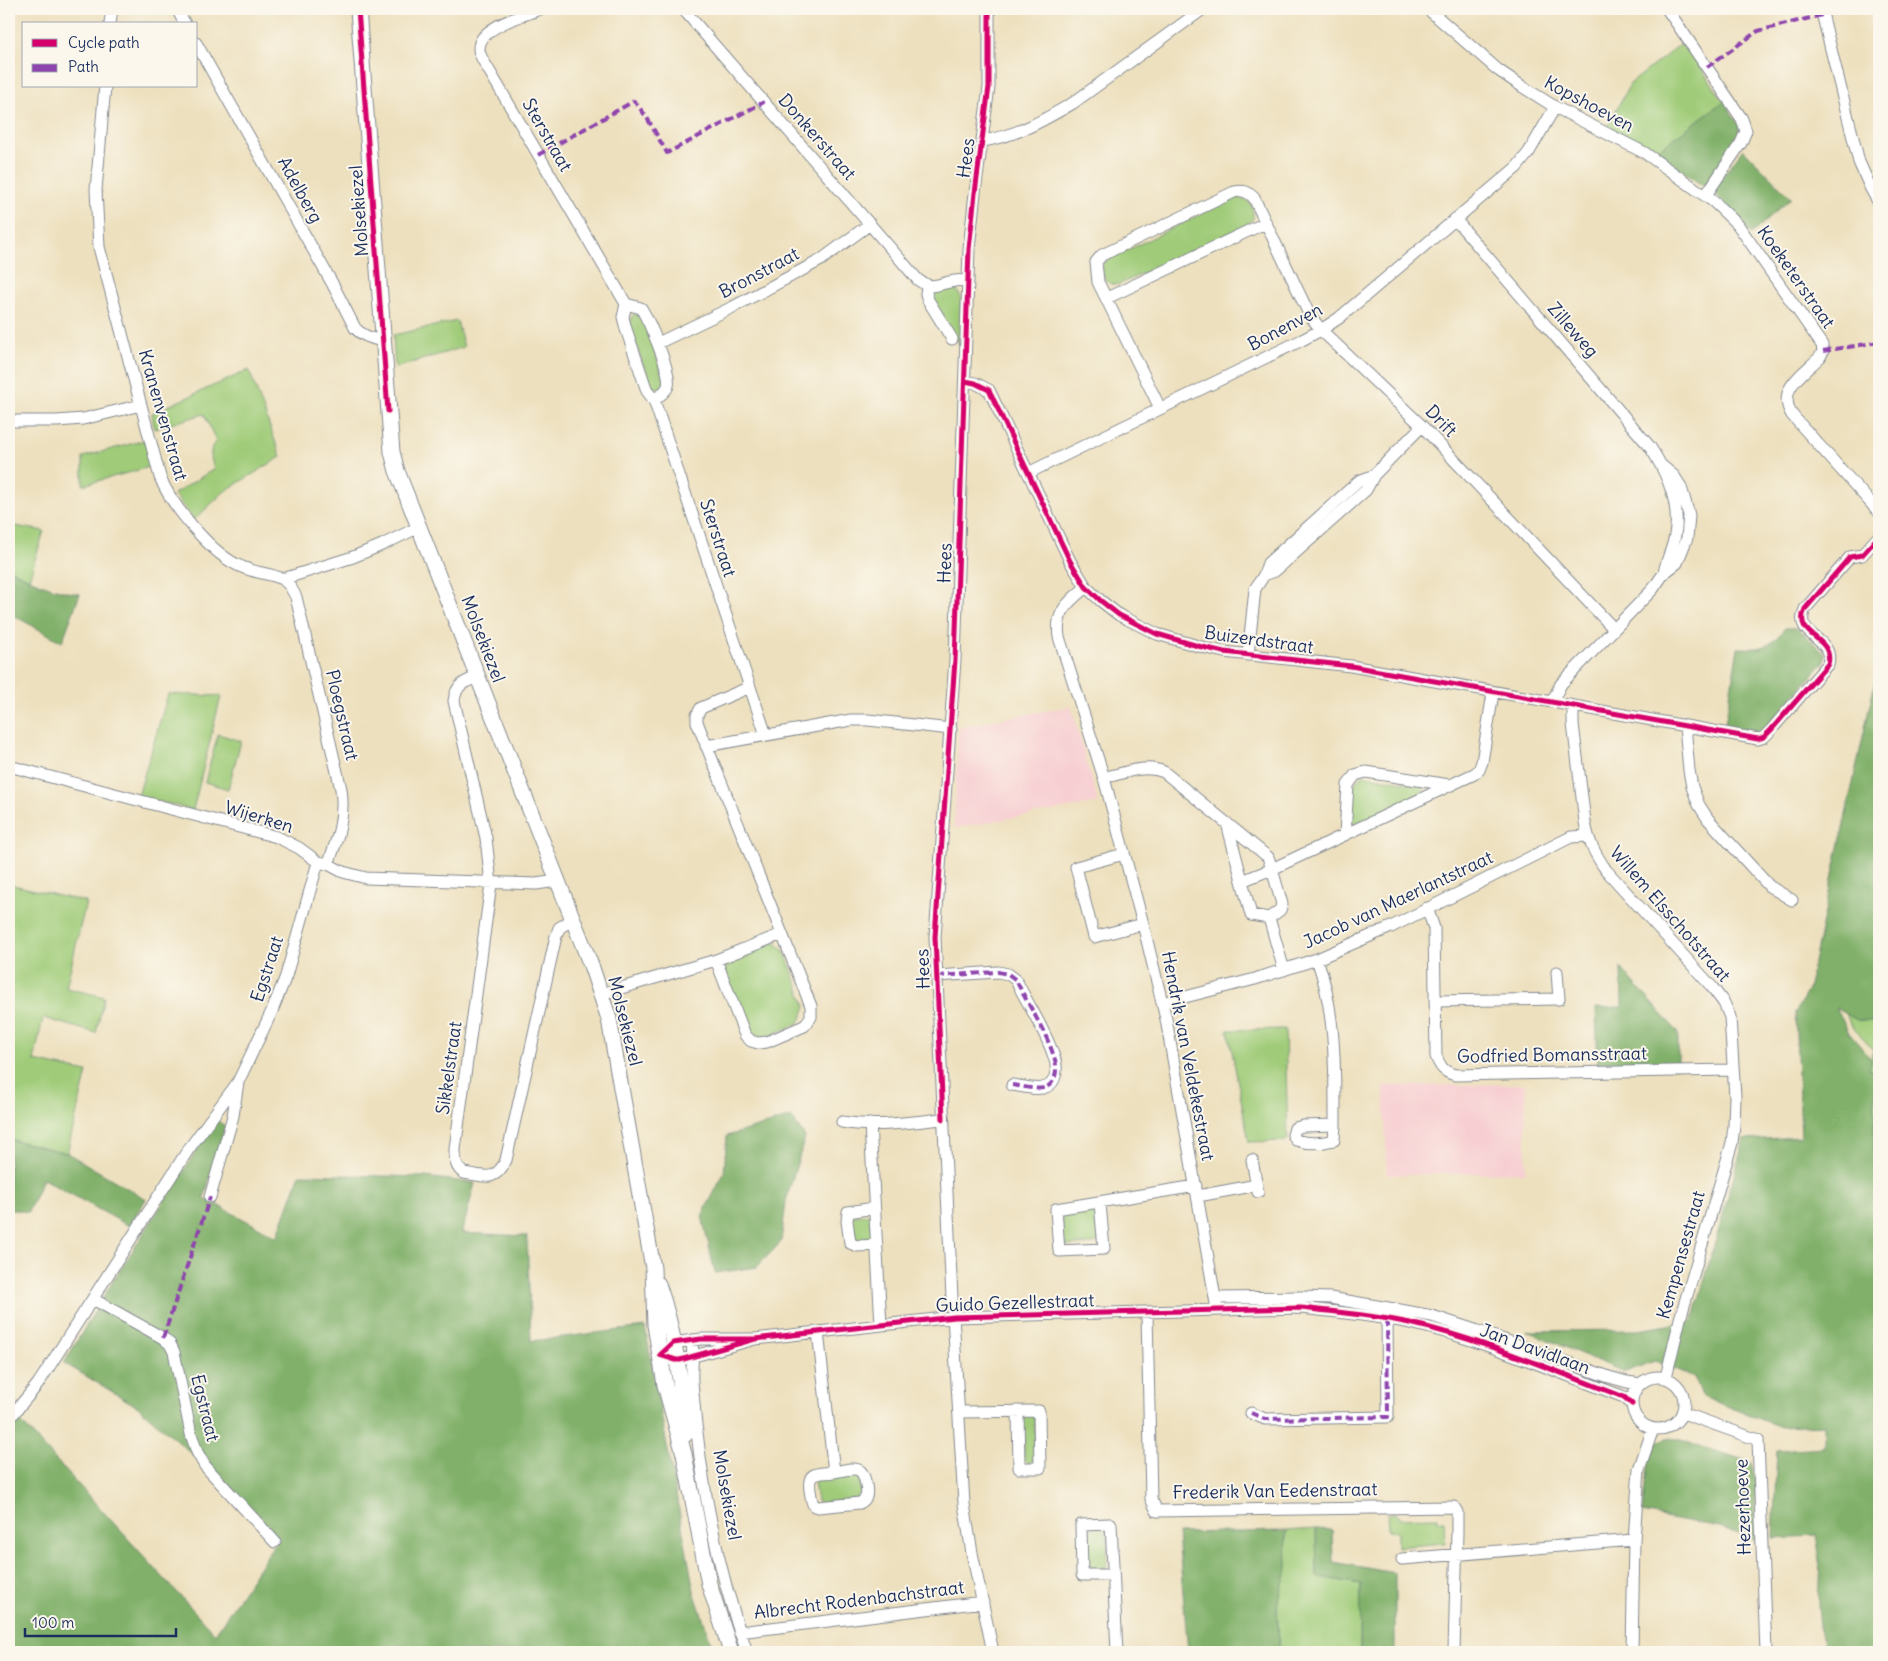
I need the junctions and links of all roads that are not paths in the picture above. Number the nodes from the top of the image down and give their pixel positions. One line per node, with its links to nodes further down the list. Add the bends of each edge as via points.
1 (112, 9): 11 (street)
2 (176, 9): 12 (street)
3 (358, 9): 29 (main road, Molsekiezel)
4 (540, 9): 26 (street, Sterstraat, via 492,29 482,36 479,50)
5 (683, 9): 21 (street, Donkerstraat)
6 (989, 9): 16 (street, Hees, via 989,87)
7 (1203, 9): 16 (street, via 1053,115 1011,135)
8 (1667, 9): 17 (street, via 1742,118 1746,131)
9 (1821, 9): 18 (street, via 1859,162)
10 (1432, 10): 15 (street, Kopshoeven, via 1498,70)
11 (110, 22)
12 (184, 22)
13 (198, 47): 29 (street, Adelberg, via 355,328 372,339)
14 (105, 88): 33 (street, Kranenvenstraat, via 96,190 99,247)
15 (1555, 107): 17 (street, Kopshoeven, via 1645,153); 19 (street, Bonenven, via 1517,167)
16 (982, 141): 23 (street, Hees)
17 (1706, 195): 22 (street, Kopshoeven)
18 (1879, 203)
19 (1455, 219): 27 (street, Bonenven); 43 (street, Zilleweg, via 1681,487 1689,515 1687,538 1677,563)
20 (1265, 223): 25 (street); 25 (street, Drift, via 1248,192 1234,192 1102,255 1096,262 1096,275); 27 (street, Drift, via 1309,314)
21 (870, 224): 24 (street, Donkerstraat, via 918,280); 30 (street, Bronstraat, via 821,260)
22 (1738, 225): 38 (street, Koeketerstraat, via 1822,344 1820,357 1788,390 1787,406)
23 (968, 281): 24 (street); 31 (street, Hees)
24 (927, 286): 28 (street, via 928,300)
25 (1106, 298): 34 (street, Drift)
26 (626, 304): 30 (street, Sterstraat, via 641,308); 32 (street, Sterstraat, via 626,329 647,391)
27 (1321, 330): 34 (street, Bonenven); 36 (street, Drift)
28 (952, 339)
29 (383, 341): 39 (main road, Molsekiezel, via 392,452)
30 (658, 343): 32 (street, Sterstraat, via 669,379 667,388)
31 (965, 381): 37 (street, Buizerdstraat, via 989,390); 51 (street, Hees)
32 (654, 400): 46 (street, Sterstraat)
33 (141, 405): 35 (street, via 76,420); 41 (street, Kranenvenstraat, via 160,477 172,502 232,562)
34 (1160, 408): 37 (street, Bonenven)
35 (9, 421)
36 (1422, 426): 43 (street, Drift); 44 (street, via 1374,475 1366,490 1275,571 1264,575 1255,589)
37 (1028, 473): 42 (street, Buizerdstraat)
38 (1879, 512)
39 (419, 527): 41 (street, via 353,557); 45 (main road, Molsekiezel)
40 (1879, 536): 50 (street, via 1862,555 1850,556 1805,609 1803,623 1829,652 1828,664 1764,737 1750,739)
41 (283, 579): 61 (street, Ploegstraat, via 296,597 341,789 340,827)
42 (1086, 587): 44 (street, Buizerdstraat, via 1119,614 1158,634 1224,652); 55 (street, Hendrik van Veldekestraat, via 1068,602 1057,627)
43 (1614, 629): 48 (street, Zilleweg, via 1561,684)
44 (1248, 655): 47 (street, Buizerdstraat, via 1351,666)
45 (478, 677): 63 (main road, Molsekiezel); 65 (street, Sikkelstraat, via 461,684 455,692 454,702 486,838)
46 (750, 687): 52 (street, Sterstraat); 53 (street, via 701,708 697,722)
47 (1493, 693): 48 (street, Buizerdstraat); 56 (street, via 1479,770)
48 (1552, 702): 49 (street, Buizerdstraat)
49 (1573, 707): 50 (street, Buizerdstraat); 59 (street, Willem Elsschotstraat)
50 (1684, 726): 66 (street, via 1688,770 1699,805 1769,886)
51 (951, 729): 52 (street, via 851,720); 76 (street, Hees, via 935,937)
52 (766, 735): 53 (street)
53 (706, 746): 71 (street)
54 (9, 766): 61 (street, Wijerken, via 277,837)
55 (1104, 778): 57 (street, via 1155,768); 60 (street, Hendrik van Veldekestraat)
56 (1449, 785): 58 (street); 58 (street, via 1366,772 1355,775 1348,785)
57 (1227, 823): 62 (street, via 1268,857); 64 (street)
58 (1345, 834): 62 (street)
59 (1587, 836): 67 (street, Jacob van Maerlantstraat, via 1571,837); 80 (street, Willem Elsschotstraat, via 1606,870 1724,1003 1730,1017)
60 (1124, 854): 70 (street, Hendrik van Veldekestraat); 70 (street, via 1076,867 1094,937)
61 (323, 863): 65 (street, Wijerken, via 366,878); 81 (street, Egstraat, via 286,976)
62 (1272, 869): 64 (street); 68 (street, via 1282,904 1280,910)
63 (557, 880): 65 (street, Wijerken, via 536,884); 69 (main road, Molsekiezel)
64 (1242, 881): 68 (street, via 1252,915)
65 (491, 884): 69 (street, Sikkelstraat, via 455,1149 457,1165 464,1173 494,1176 501,1171 506,1160 556,936 559,928)
66 (1792, 900)
67 (1427, 908): 72 (street, Jacob van Maerlantstraat); 78 (street, Godfried Bomansstraat, via 1434,928)
68 (1269, 918): 74 (street)
69 (573, 919): 77 (main road, Molsekiezel)
70 (1143, 924): 79 (street, Hendrik van Veldekestraat)
71 (782, 934): 73 (street); 73 (street, via 811,1006 811,1017 804,1026 767,1042 751,1041 745,1035)
72 (1317, 959): 74 (street, Jacob van Maerlantstraat); 86 (street, via 1329,1003 1333,1034)
73 (716, 960): 77 (street)
74 (1284, 970): 79 (street, Jacob van Maerlantstraat)
75 (1557, 972): 78 (street, via 1559,999)
76 (936, 976): 82 (street, via 998,972 1016,980 1048,1041 1056,1068 1055,1080 1049,1086); 83 (street, Hees)
77 (601, 994): 94 (main road, Molsekiezel, via 609,1019)
78 (1435, 1001): 80 (street, Godfried Bomansstraat, via 1436,1056 1440,1066 1454,1075)
79 (1162, 1003): 89 (street, Hendrik van Veldekestraat)
80 (1733, 1070): 87 (street, Willem Elsschotstraat)
81 (238, 1082): 90 (street, Egstraat, via 233,1116); 95 (street, Egstraat, via 188,1150)
82 (1012, 1085)
83 (943, 1119): 85 (street); 99 (street, Hees)
84 (842, 1122): 85 (street)
85 (870, 1124): 92 (street)
86 (1335, 1125)
87 (1732, 1143): 111 (street, Kempensestraat)
88 (1252, 1160): 89 (street, via 1257,1189)
89 (1197, 1191): 91 (street); 97 (street, Hendrik van Veldekestraat)
90 (210, 1198)
91 (1100, 1203): 91 (street, via 1056,1209 1059,1250 1104,1249)
92 (874, 1208): 93 (street); 93 (street, via 848,1212 847,1234 850,1243 857,1246)
93 (877, 1245): 101 (street)
94 (652, 1268): 105 (main road, Molsekiezel, via 666,1308); 107 (main road, Molsekiezel)
95 (93, 1299): 119 (street, Egstraat, via 38,1384); 124 (street, Egstraat, via 170,1344 197,1452 205,1466)
96 (1301, 1303): 97 (street, Jan Davidlaan); 100 (street, Jan Davidlaan); 106 (street, Jan Davidlaan, via 1330,1298 1432,1316)
97 (1217, 1304): 98 (street, Guido Gezellestraat)
98 (1147, 1313): 99 (street, Guido Gezellestraat); 125 (street, Frederik Van Eedenstraat, via 1151,1499 1157,1511 1454,1507 1457,1512)
99 (954, 1317): 101 (street, Guido Gezellestraat); 116 (street, Hees)
100 (1387, 1319): 106 (street, Jan Davidlaan); 117 (street, via 1388,1417 1266,1419)
101 (881, 1324): 102 (street, Guido Gezellestraat)
102 (818, 1332): 103 (street, Guido Gezellestraat); 122 (street)
103 (755, 1339): 104 (street, Guido Gezellestraat); 108 (street, Guido Gezellestraat)
104 (692, 1340): 105 (street, Guido Gezellestraat); 108 (street, Molsekiezel)
105 (673, 1343): 107 (street); 109 (main road, Molsekiezel)
106 (1507, 1347): 110 (street, Jan Davidlaan); 112 (street, Jan Davidlaan)
107 (660, 1355): 109 (street, Guido Gezellestraat); 121 (main road, Molsekiezel)
108 (694, 1357): 109 (street, Guido Gezellestraat); 129 (street, Molsekiezel, via 692,1380 710,1509 718,1554)
109 (676, 1360): 121 (main road, Molsekiezel, via 683,1409)
110 (1588, 1370): 112 (street); 113 (street, Jan Davidlaan)
111 (1666, 1377): 113 (street, via 1652,1377); 118 (street, via 1683,1392)
112 (1583, 1382): 114 (street, Jan Davidlaan, via 1624,1397)
113 (1640, 1384): 114 (street, via 1632,1396)
114 (1632, 1404): 120 (street, via 1638,1420)
115 (1018, 1411): 115 (street, via 1039,1411 1040,1468 1019,1468); 116 (street)
116 (958, 1412): 128 (street, Hees, via 964,1504)
117 (1251, 1413)
118 (1683, 1413): 120 (street, via 1674,1425); 136 (street, Hezerhoeve, via 1758,1440)
119 (9, 1419)
120 (1653, 1429): 123 (street, via 1639,1469)
121 (684, 1454): 130 (main road, Molsekiezel, via 709,1584)
122 (834, 1472): 122 (street, via 814,1474 809,1480 814,1506 860,1503 864,1500 863,1474 860,1471)
123 (1634, 1540): 125 (street); 135 (street)
124 (275, 1542)
125 (1456, 1555): 126 (street); 134 (street)
126 (1402, 1559)
127 (1113, 1575): 127 (street, via 1082,1575 1081,1525 1111,1524); 133 (street)
128 (983, 1602): 129 (street, Albrecht Rodenbachstraat); 132 (street, Hees)
129 (740, 1632): 131 (street, Molsekiezel)
130 (731, 1652)
131 (747, 1652)
132 (993, 1652)
133 (1117, 1652)
134 (1454, 1652)
135 (1632, 1652)
136 (1766, 1652)

